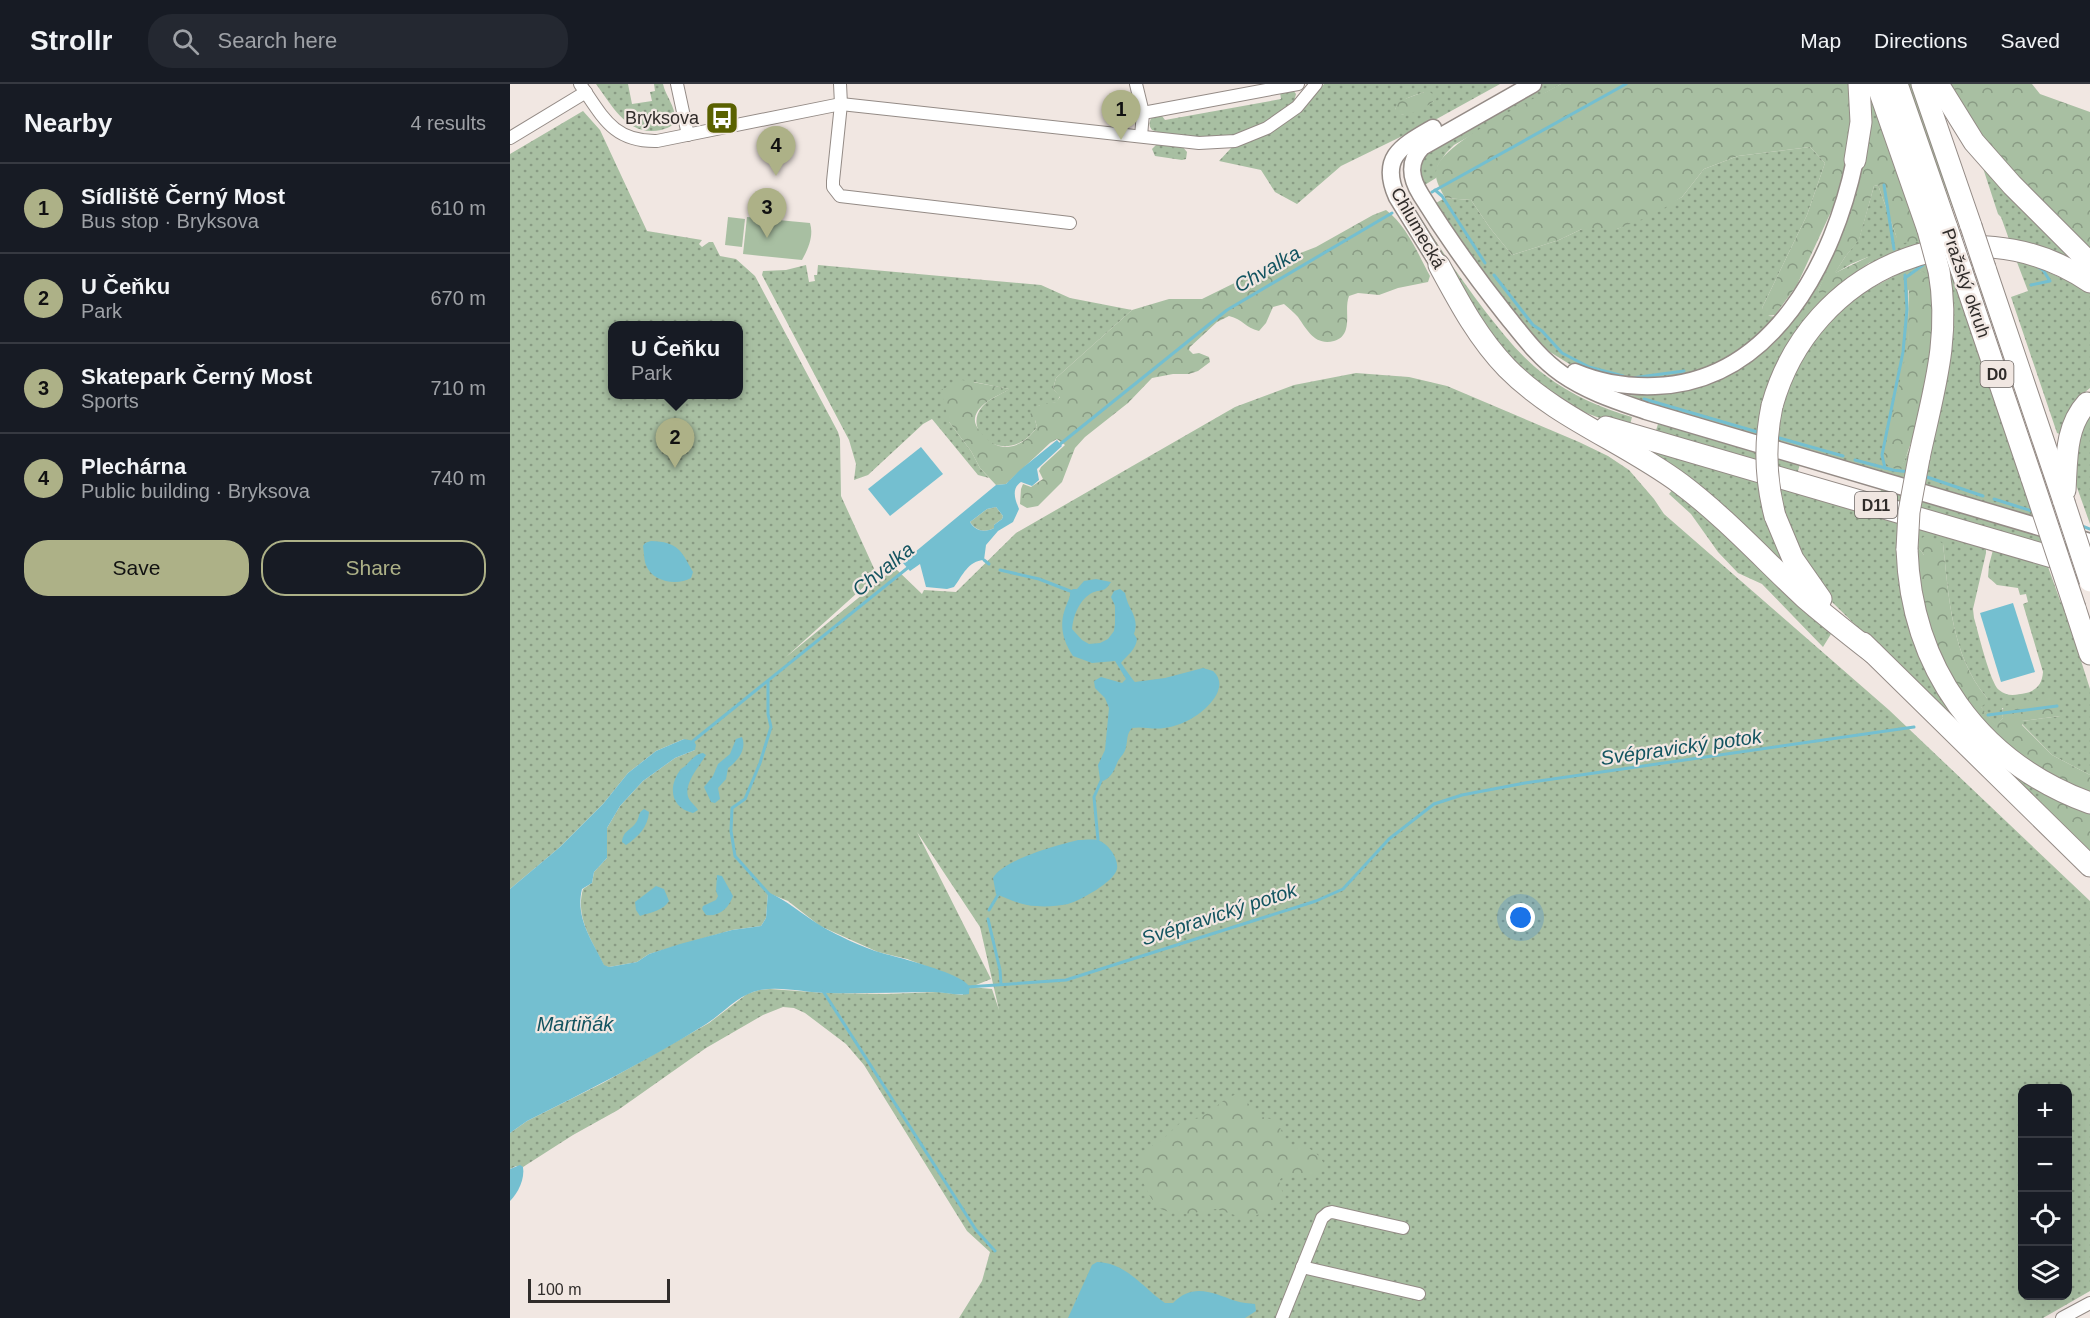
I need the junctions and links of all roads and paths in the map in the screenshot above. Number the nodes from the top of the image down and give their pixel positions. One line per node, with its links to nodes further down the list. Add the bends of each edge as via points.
1 (677, 84): 16 (street)
2 (840, 84): 14 (street)
3 (1136, 84): 15 (street)
4 (1298, 84): 15 (street)
5 (1316, 84): 17 (street, via 1297,107 1267,128 1234,141 1199,143)
6 (1513, 84): 23 (main road, Chlumecká, via 1416,138 1392,159 1394,190)
7 (1533, 84): 25 (main road, Chlumecká, via 1428,144 1416,155 1412,169 1413,183 1455,249)
8 (1859, 84): 19 (highway, via 1861,122)
9 (1877, 84): 21 (highway)
10 (1897, 84): 21 (highway, Pražský okruh / D0)
11 (1922, 84): 28 (highway, Pražský okruh / D0, bridge)
12 (1938, 84): 22 (highway, via 1974,142)
13 (583, 88): 16 (street, via 609,124 630,139 657,141); 18 (street)
14 (841, 104): 16 (street); 17 (street); 20 (street, via 833,181 840,196)
15 (1143, 113): 17 (street)
16 (688, 135)
17 (1142, 136)
18 (510, 138)
19 (1855, 160): 25 (main road, via 1836,228 1804,292 1770,335 1754,350 1726,366 1678,384 1608,383 1554,360)
20 (1070, 223)
21 (1937, 229): 33 (highway, Pražský okruh / D0, bridge, via 1961,269); 34 (highway, bridge, via 1943,339 1909,512 1906,549 1919,627 1933,662 1959,706 1983,735 2017,765 2054,788)
22 (2090, 263)
23 (1439, 266): 26 (highway, Chlumecká / D11, via 1492,351)
24 (2090, 282): 32 (highway, bridge, via 2042,258 1995,248 1950,248 1922,254 1876,272 1834,302 1816,320 1788,363 1772,406 1767,436 1768,486 1775,516 1807,581)
25 (1515, 326): 29 (main road, via 1541,357 1578,384 1603,396)
26 (1548, 402): 30 (highway, D11, via 1616,430); 32 (highway, via 1682,485 1807,600)
27 (2089, 402): 28 (highway, via 2076,416 2070,433)
28 (2063, 493): 31 (highway, Pražský okruh / D0, bridge)
29 (2090, 542)
30 (2090, 568)
31 (2090, 581)
32 (1873, 653): 35 (highway)
33 (2090, 654)
34 (2090, 803)
35 (2090, 866)
36 (1403, 1228): 37 (street, via 1328,1213 1322,1218)
37 (1302, 1267): 38 (street); 40 (street)
38 (1419, 1294)
39 (2090, 1303): 41 (street)
40 (1282, 1318)
41 (2062, 1318)

